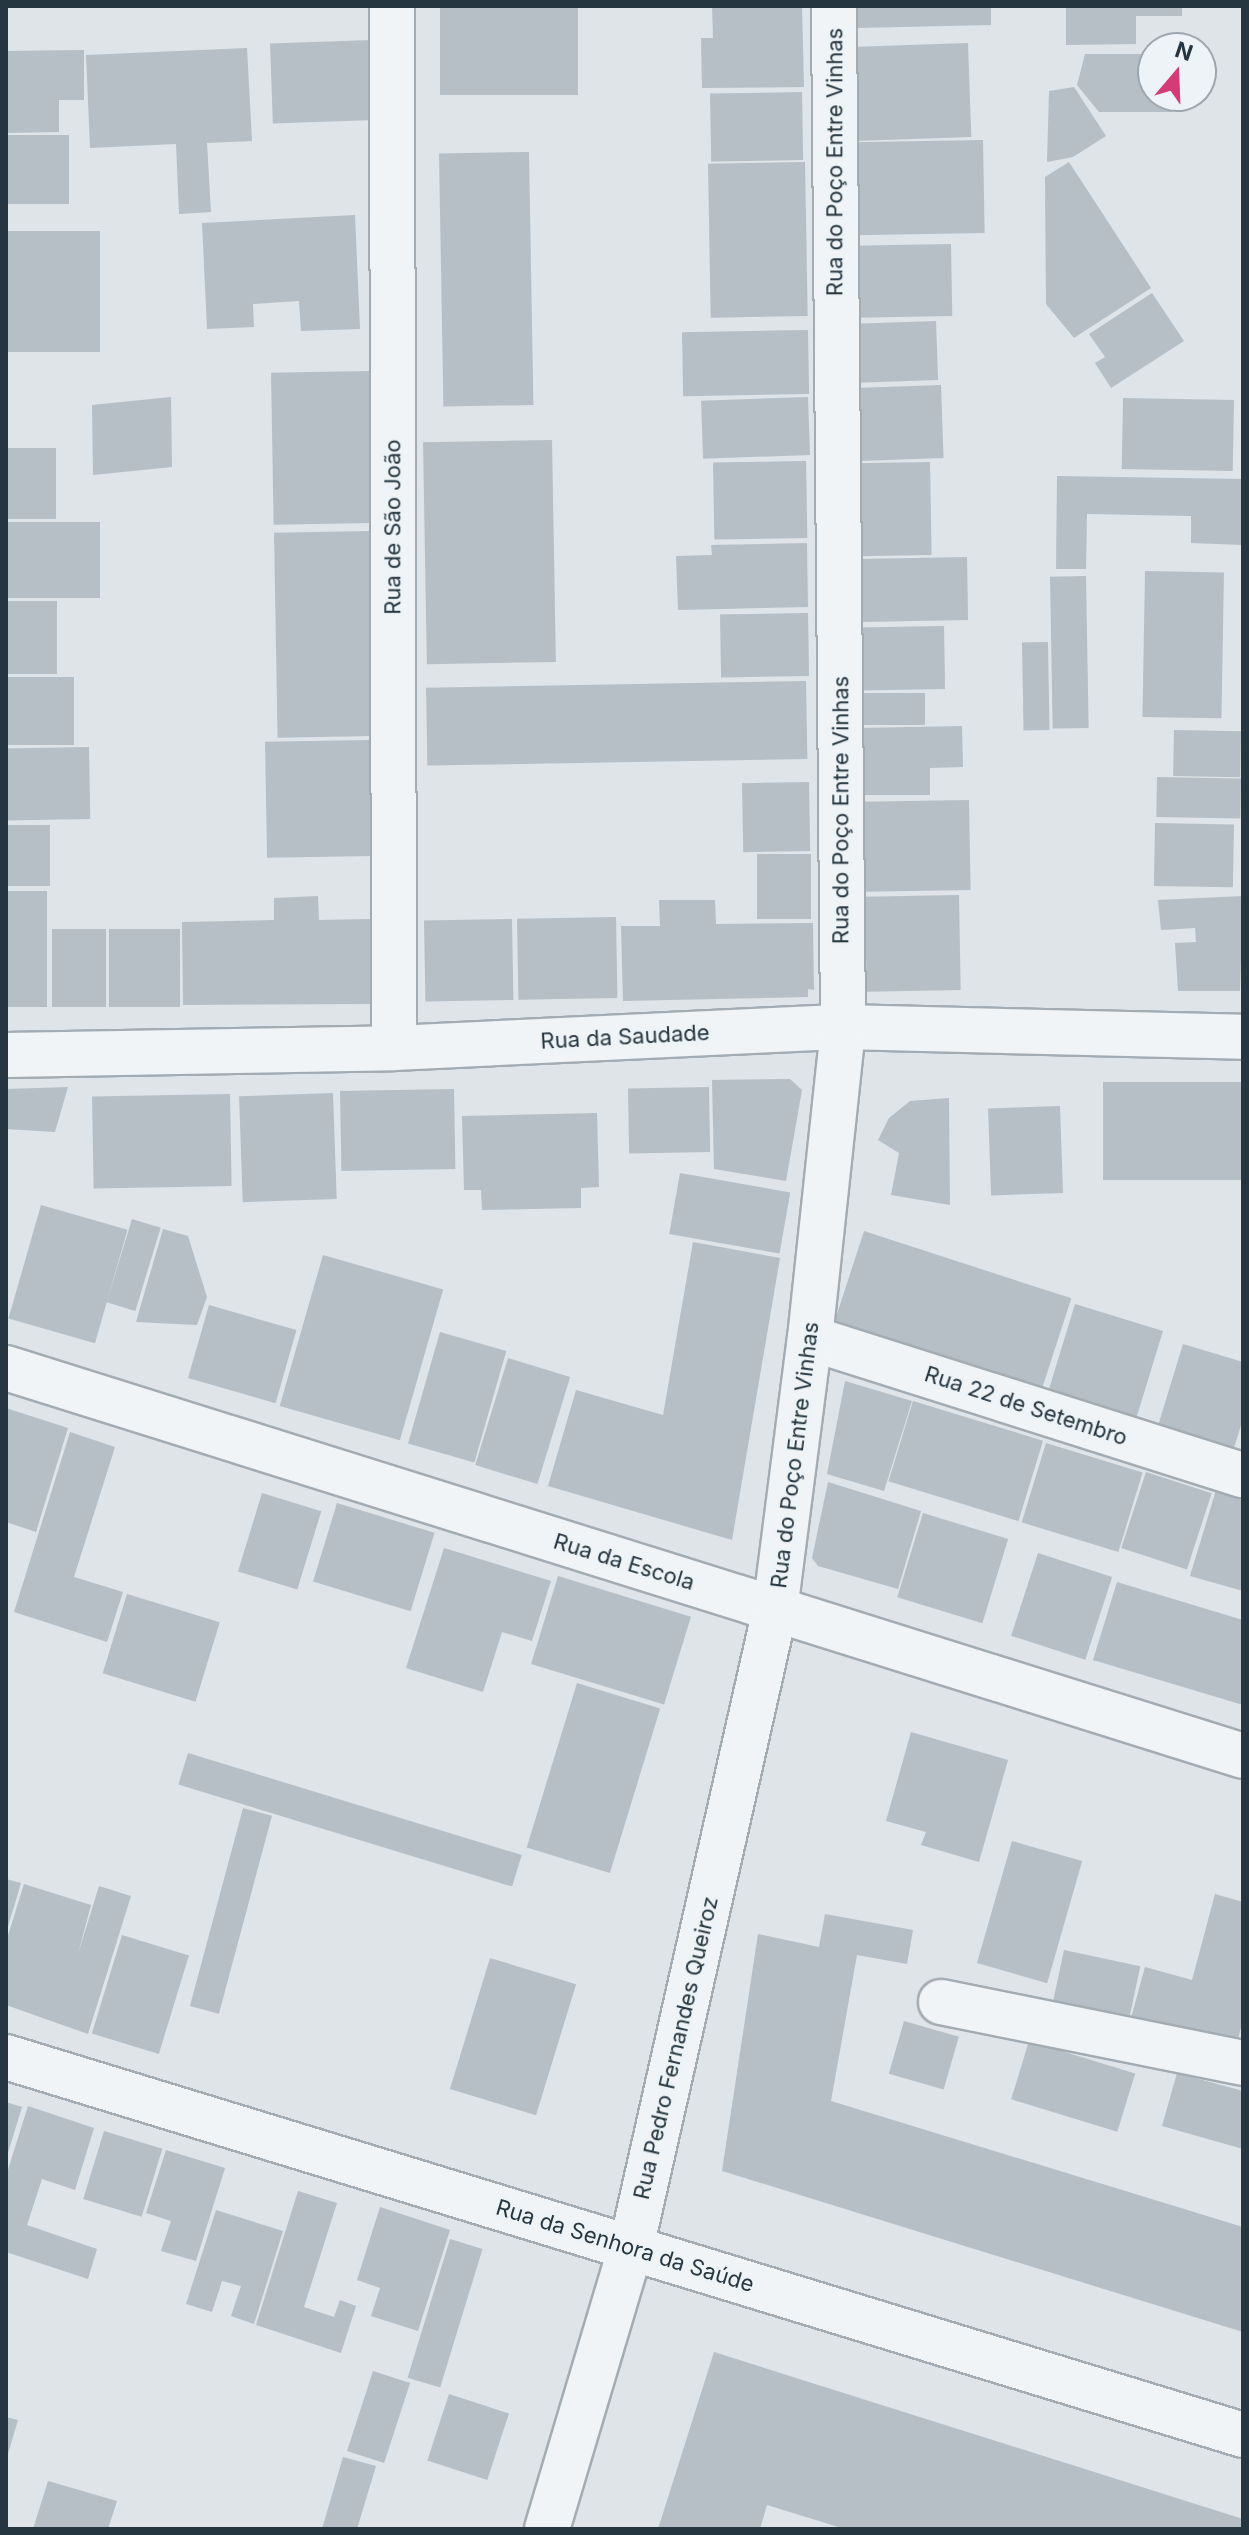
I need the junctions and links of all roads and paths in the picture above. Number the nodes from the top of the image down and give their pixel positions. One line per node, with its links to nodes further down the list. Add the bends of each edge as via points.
1 (392, 6): 5 (street, Rua de São João)
2 (834, 6): 3 (street, Rua do Poço Entre Vinhas)
3 (843, 1027): 4 (street, Rua da Saudade); 5 (street, Rua da Saudade); 7 (street, Rua do Poço Entre Vinhas)
4 (1243, 1037)
5 (394, 1048): 6 (street, Rua da Saudade)
6 (6, 1055)
7 (810, 1338): 9 (street, Rua 22 de Setembro); 10 (street, Rua do Poço Entre Vinhas)
8 (6, 1368): 10 (street, Rua da Escola)
9 (1243, 1475)
10 (775, 1610): 11 (street, Rua da Escola); 15 (street, Rua Pedro Fernandes Queiroz)
11 (1243, 1756)
12 (941, 2002): 14 (street)
13 (6, 2057): 15 (street, Rua da Senhora da Saúde)
14 (1243, 2063)
15 (631, 2248): 16 (street, Rua da Senhora da Saúde); 17 (street, Rua Pedro Fernandes Queiroz)
16 (1243, 2435)
17 (547, 2529)

